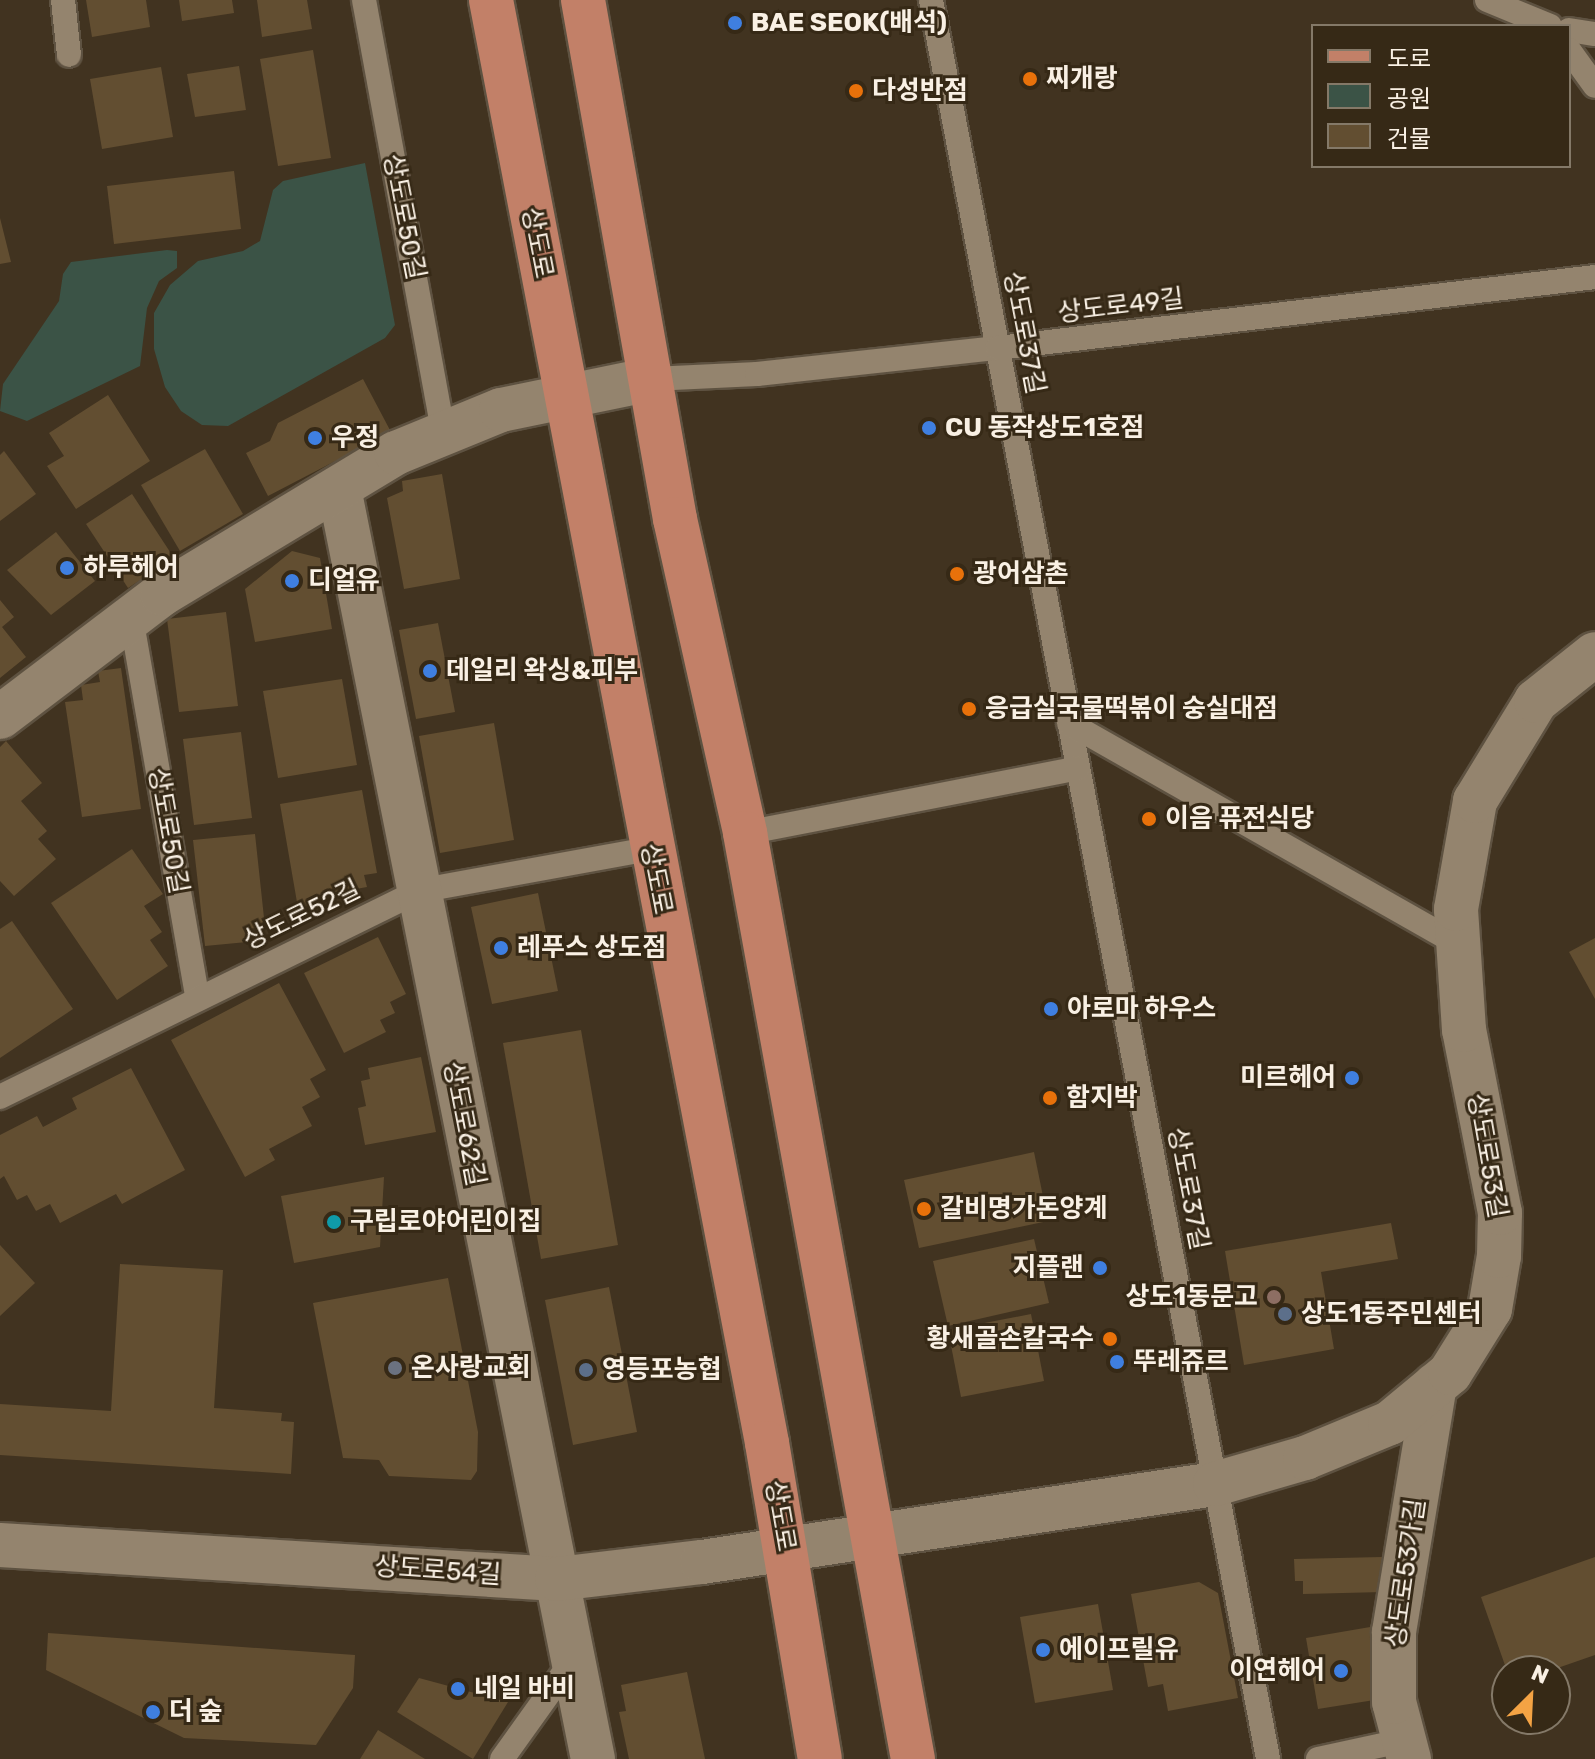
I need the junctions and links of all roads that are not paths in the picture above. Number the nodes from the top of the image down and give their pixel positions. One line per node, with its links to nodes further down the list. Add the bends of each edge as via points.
1 (63, 0): 11 (lane)
2 (364, 0): 17 (lane, 상도로50길)
3 (491, 0): 16 (main road, 상도로)
4 (583, 0): 15 (main road)
5 (931, 0): 14 (lane, 상도로37길)
6 (1487, 0): 7 (lane)
7 (1545, 24)
8 (1571, 30): 9 (lane)
9 (1595, 34)
10 (1571, 53): 12 (lane)
11 (69, 55)
12 (1595, 86)
13 (1595, 277): 14 (lane, 상도로49길)
14 (998, 348): 15 (lane, 상도로49길, via 757,374); 22 (lane, 상도로37길)
15 (652, 379): 16 (street); 24 (main road, via 675,519)
16 (565, 395): 17 (street, via 501,410); 25 (main road, 상도로)
17 (444, 434): 18 (street, via 396,453)
18 (339, 488): 19 (street); 26 (street, 상도로62길)
19 (131, 617): 21 (street); 28 (lane, 상도로50길)
20 (1595, 654): 27 (street, 상도로53길, via 1536,701 1475,801 1456,909)
21 (0, 717)
22 (1069, 723): 23 (lane, 상도로37길); 27 (lane)
23 (1078, 768): 24 (lane); 31 (lane, 상도로37길)
24 (745, 833): 34 (main road)
25 (650, 849): 26 (lane, 상도로52길); 33 (main road, 상도로)
26 (418, 891): 28 (lane, 상도로52길); 35 (street, 상도로62길)
27 (1459, 945): 30 (street, 상도로53길, via 1464,1030 1500,1213 1499,1256 1490,1309 1450,1373)
28 (197, 997): 29 (lane, 상도로52길)
29 (0, 1097)
30 (1435, 1385): 31 (street, 상도로53길, via 1390,1423 1305,1458); 37 (street, 상도로53가길, via 1394,1632 1394,1702)
31 (1215, 1484): 34 (street, 상도로53길); 42 (lane, 상도로37길)
32 (0, 1545): 35 (street, 상도로54길)
33 (786, 1549): 34 (street, 상도로54길); 35 (street, 상도로54길); 40 (main road, 상도로)
34 (877, 1554): 41 (main road)
35 (557, 1579): 36 (street, 상도로62길)
36 (574, 1658): 38 (lane); 39 (street, 상도로62길)
37 (1405, 1750): 43 (lane)
38 (502, 1759)
39 (593, 1759)
40 (820, 1759)
41 (913, 1759)
42 (1268, 1759)
43 (1318, 1759)

